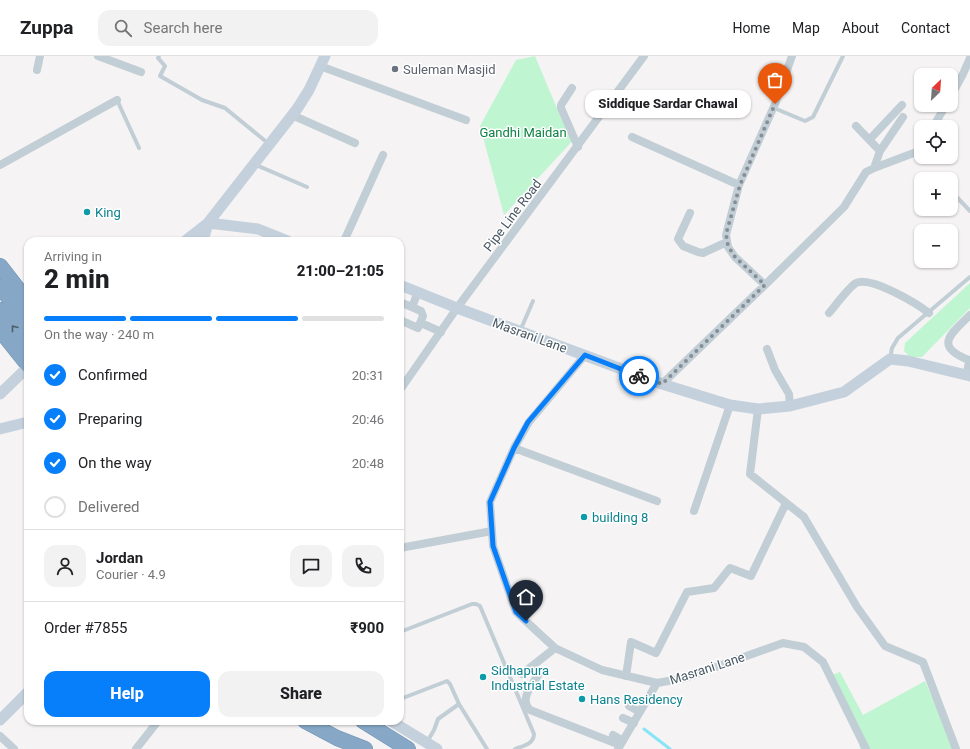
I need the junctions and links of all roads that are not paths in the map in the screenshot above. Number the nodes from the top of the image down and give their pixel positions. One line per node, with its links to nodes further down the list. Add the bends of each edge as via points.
1 (40, 56): 9 (street)
2 (98, 56): 10 (street)
3 (159, 56): 23 (lane, via 165,66 160,76 202,100 225,108)
4 (644, 56): 24 (street, Pipe Line Road)
5 (792, 56): 15 (street)
6 (843, 56): 15 (lane, via 813,117 805,121)
7 (970, 58): 11 (street)
8 (322, 61): 16 (street, via 309,90); 18 (street)
9 (37, 70)
10 (142, 72)
11 (958, 84)
12 (572, 88): 24 (street, via 560,105)
13 (117, 100): 25 (lane); 30 (street)
14 (902, 106): 21 (street)
15 (773, 108): 32 (street)
16 (292, 115): 22 (street); 23 (street)
17 (903, 117): 26 (street)
18 (466, 120)
19 (856, 126): 21 (street)
20 (632, 137): 32 (street)
21 (870, 139): 26 (street)
22 (355, 143)
23 (269, 144): 29 (street)
24 (578, 147): 53 (street, Pipe Line Road)
25 (139, 148)
26 (880, 151): 31 (street)
27 (914, 153): 31 (street)
28 (382, 155): 41 (street)
29 (254, 164): 33 (lane); 37 (street)
30 (0, 165)
31 (874, 168): 45 (street, via 866,172 844,207)
32 (740, 185): 42 (street, via 726,234)
33 (307, 187)
34 (958, 198): 35 (lane)
35 (970, 211)
36 (690, 213): 42 (street, via 678,239 683,246 703,253)
37 (208, 223): 38 (street); 39 (street); 40 (street, via 258,229)
38 (190, 237)
39 (204, 237)
40 (278, 237)
41 (346, 237)
42 (727, 242): 45 (street, via 735,257)
43 (0, 266): 49 (highway)
44 (970, 277): 56 (lane)
45 (765, 285): 72 (street)
46 (0, 286): 58 (highway)
47 (404, 287): 48 (street, Masrani Lane)
48 (418, 292): 52 (street); 53 (street, Masrani Lane)
49 (24, 297)
50 (533, 301): 62 (lane)
51 (404, 304): 52 (street)
52 (412, 307): 60 (street, via 423,313)
53 (458, 308): 62 (street, Masrani Lane); 63 (street, Pipe Line Road)
54 (0, 310): 64 (highway, one-way to 54)
55 (829, 313): 56 (street, via 854,284 867,282 906,298)
56 (929, 313): 67 (lane, via 898,338 892,348)
57 (970, 315): 70 (street, via 950,335 948,341 952,351 969,360)
58 (24, 317)
59 (404, 322): 60 (street, via 418,328)
60 (421, 322): 63 (street)
61 (0, 330): 68 (highway)
62 (520, 331): 66 (street, Masrani Lane)
63 (441, 332): 71 (street, Pipe Line Road)
64 (24, 341)
65 (767, 349): 75 (street, via 775,370 789,394)
66 (585, 355): 72 (street); 79 (street, Masrani Lane, via 528,422)
67 (890, 359): 70 (street); 75 (street, via 844,392)
68 (24, 361)
69 (24, 370): 73 (street)
70 (968, 375)
71 (404, 384)
72 (662, 384): 74 (street)
73 (0, 394)
74 (730, 406): 76 (street); 82 (street)
75 (790, 406): 76 (street)
76 (758, 409): 81 (street, via 750,474)
77 (24, 423): 78 (street)
78 (0, 429)
79 (514, 448): 80 (street); 83 (street, Masrani Lane, via 490,502)
80 (657, 501)
81 (786, 503): 88 (street, via 751,576 730,568 714,588 687,592 656,653 631,642); 116 (street, via 804,517 857,607 885,646 923,662)
82 (694, 511)
83 (492, 531): 84 (street); 86 (street, Masrani Lane, via 493,546 516,612)
84 (404, 547)
85 (404, 631): 89 (lane, via 476,604 480,606)
86 (555, 648): 87 (street); 88 (street, Masrani Lane, via 602,670)
87 (525, 671): 89 (lane); 106 (street, via 538,676 526,697 526,706 530,710)
88 (626, 676): 90 (street, Masrani Lane)
89 (511, 678): 114 (lane, via 534,734 530,743)
90 (657, 683): 95 (street); 115 (street, Masrani Lane, via 685,678 783,643 804,646 823,662)
91 (24, 696): 97 (street)
92 (404, 698): 93 (lane, via 447,682)
93 (459, 704): 105 (lane, via 438,719); 113 (lane)
94 (629, 706): 95 (street)
95 (640, 712): 98 (street)
96 (623, 718): 98 (street)
97 (0, 720)
98 (634, 723): 106 (street)
99 (155, 725): 108 (street)
100 (313, 725): 104 (highway)
101 (388, 725): 105 (street); 111 (highway)
102 (613, 735): 106 (street)
103 (0, 736): 107 (street)
104 (337, 738): 109 (street); 110 (highway)
105 (427, 743): 112 (street)
106 (620, 745)
107 (14, 749)
108 (136, 749)
109 (350, 749)
110 (365, 749)
111 (408, 749)
112 (436, 749)
113 (487, 749)
114 (515, 749)
115 (866, 749)
116 (956, 749)

